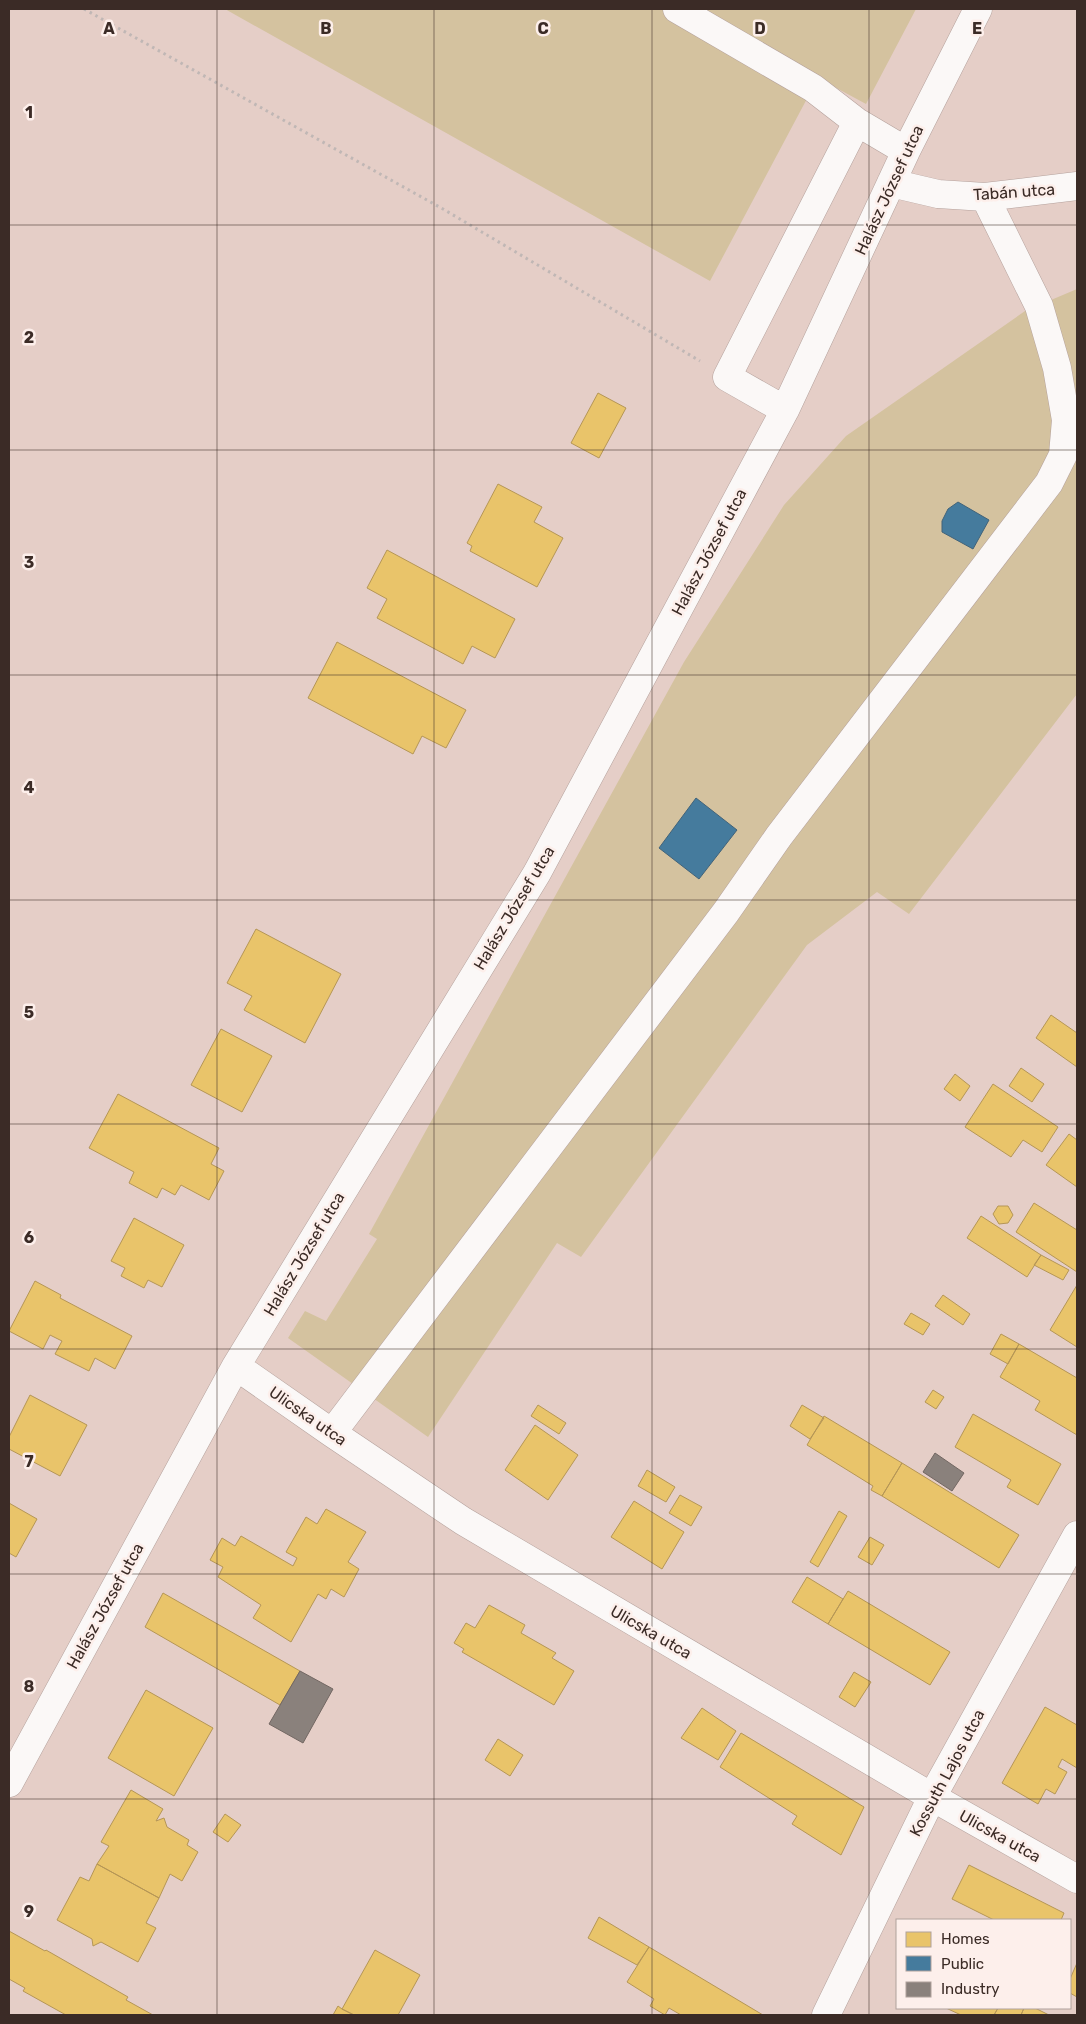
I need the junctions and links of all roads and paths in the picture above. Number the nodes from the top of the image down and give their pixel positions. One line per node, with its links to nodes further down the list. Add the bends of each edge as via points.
1 (84, 9): 9 (path, via 443,209)
2 (677, 9): 4 (street, via 812,88)
3 (978, 9): 5 (street, Halász József utca)
4 (857, 122): 5 (street); 9 (street)
5 (906, 151): 6 (street, Halász József utca)
6 (891, 183): 8 (street, Tabán utca, via 938,194); 10 (street, Halász József utca)
7 (1077, 186): 8 (street, Tabán utca)
8 (985, 197): 12 (street, via 1039,306 1057,368 1066,420 1063,455 1049,483 779,836 726,912)
9 (727, 377): 10 (street)
10 (785, 410): 11 (street, Halász József utca, via 537,873)
11 (236, 1366): 12 (street, Ulicska utca); 14 (street, Halász József utca)
12 (332, 1433): 15 (street, Ulicska utca, via 462,1521)
13 (1077, 1535): 15 (street, Kossuth Lajos utca)
14 (9, 1783)
15 (932, 1797): 16 (street, Ulicska utca); 17 (street, Kossuth Lajos utca)
16 (1077, 1879)
17 (826, 2015)

